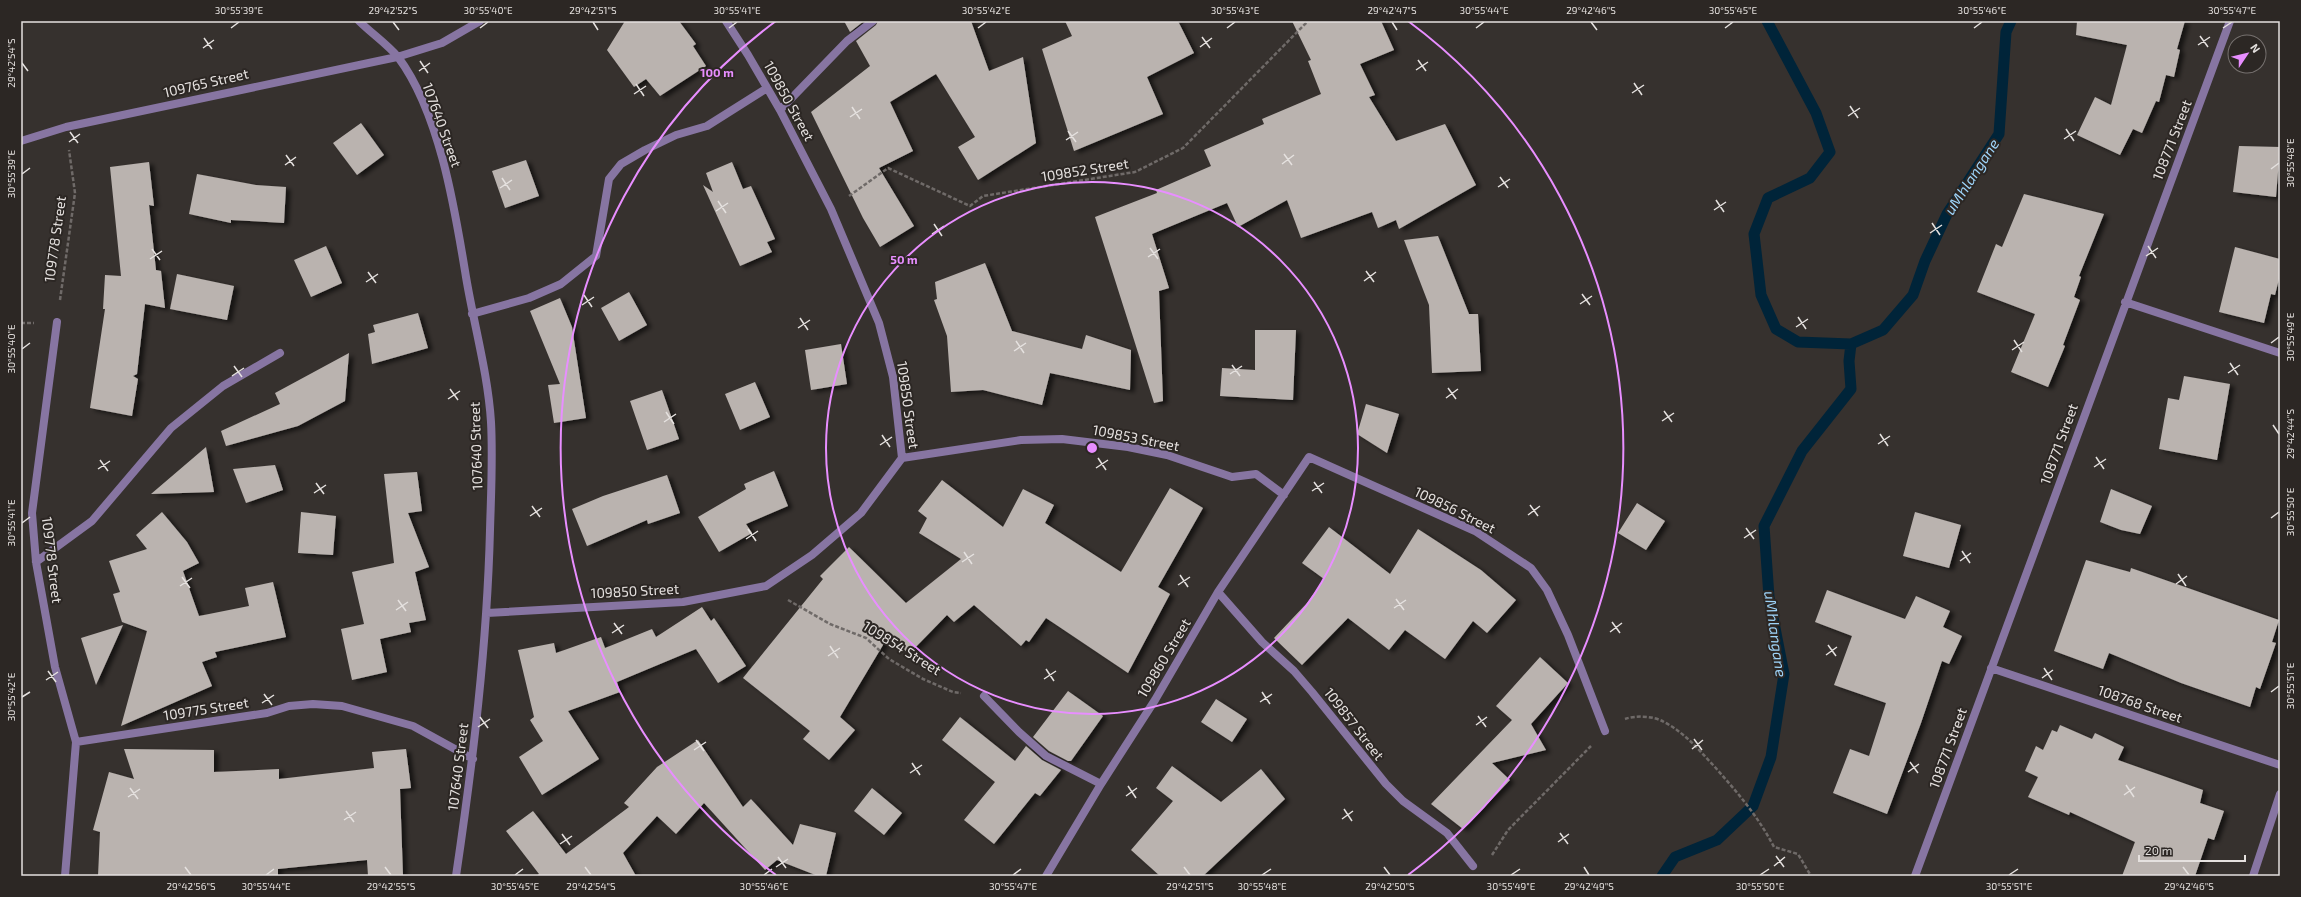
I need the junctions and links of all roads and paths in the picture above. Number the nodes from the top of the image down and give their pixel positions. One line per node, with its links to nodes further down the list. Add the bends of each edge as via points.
1 (359, 21): 7 (street, 107640 Street)
2 (480, 21): 7 (street, 109765 Street, via 442,43)
3 (726, 21): 8 (street, 109850 Street)
4 (873, 21): 9 (street, via 847,41)
5 (1308, 21): 12 (path, 109852 Street, via 1183,148 1135,172 983,196 970,206 888,168)
6 (2230, 21): 13 (street, 108771 Street)
7 (397, 56): 10 (street, 109765 Street); 14 (street, 107640 Street, via 419,93 454,200)
8 (767, 88): 9 (street, 109850 Street); 14 (street, via 707,126 666,139 614,170 609,179 596,256 561,284 529,298)
9 (780, 110): 12 (street, 109850 Street)
10 (66, 127): 11 (street, 109765 Street); 15 (path, 109778 Street, via 75,193)
11 (21, 141)
12 (831, 209): 19 (street, 109850 Street, via 879,323 893,377)
13 (2125, 302): 17 (street); 25 (street, 108771 Street)
14 (472, 314): 24 (street, 107640 Street, via 491,422)
15 (57, 322): 21 (street, 109778 Street, via 32,513)
16 (280, 353): 21 (street, via 223,386 170,428 92,521)
17 (2280, 353)
18 (1309, 457): 20 (street, 109860 Street); 27 (street, 109856 Street, via 1475,531 1531,568 1547,590 1565,629)
19 (902, 458): 20 (street, 109853 Street, via 1020,440 1062,439 1128,447 1167,455 1232,477 1256,474); 22 (street, 109850 Street, via 861,513 812,555)
20 (1284, 495): 23 (street, 109860 Street)
21 (36, 562): 28 (street, 109778 Street, via 55,667)
22 (766, 586): 24 (street, 109850 Street, via 683,602); 26 (path, 109854 Street, via 808,613 866,638 889,659 923,679 953,692)
23 (1218, 592): 31 (street, 109860 Street, via 1155,700); 33 (street, 109857 Street, via 1262,642 1294,671 1386,784 1403,801 1447,833)
24 (487, 613): 29 (street, 107640 Street)
25 (1991, 668): 30 (street, 108768 Street); 38 (street, 108771 Street)
26 (984, 696): 31 (street, via 1046,756)
27 (1605, 731): 33 (path, via 1508,830 1493,854); 37 (path, via 1616,722 1634,716 1663,721 1692,741 1742,797 1774,847 1798,854)
28 (76, 742): 29 (street, 109775 Street, via 313,704 342,706 413,726); 34 (street, 109778 Street)
29 (473, 759): 35 (street, 107640 Street)
30 (2280, 765)
31 (1101, 784): 36 (street, 109860 Street)
32 (2280, 794): 39 (street)
33 (1473, 866)
34 (65, 876)
35 (456, 876)
36 (1046, 876)
37 (1811, 876)
38 (1915, 876)
39 (2253, 876)

